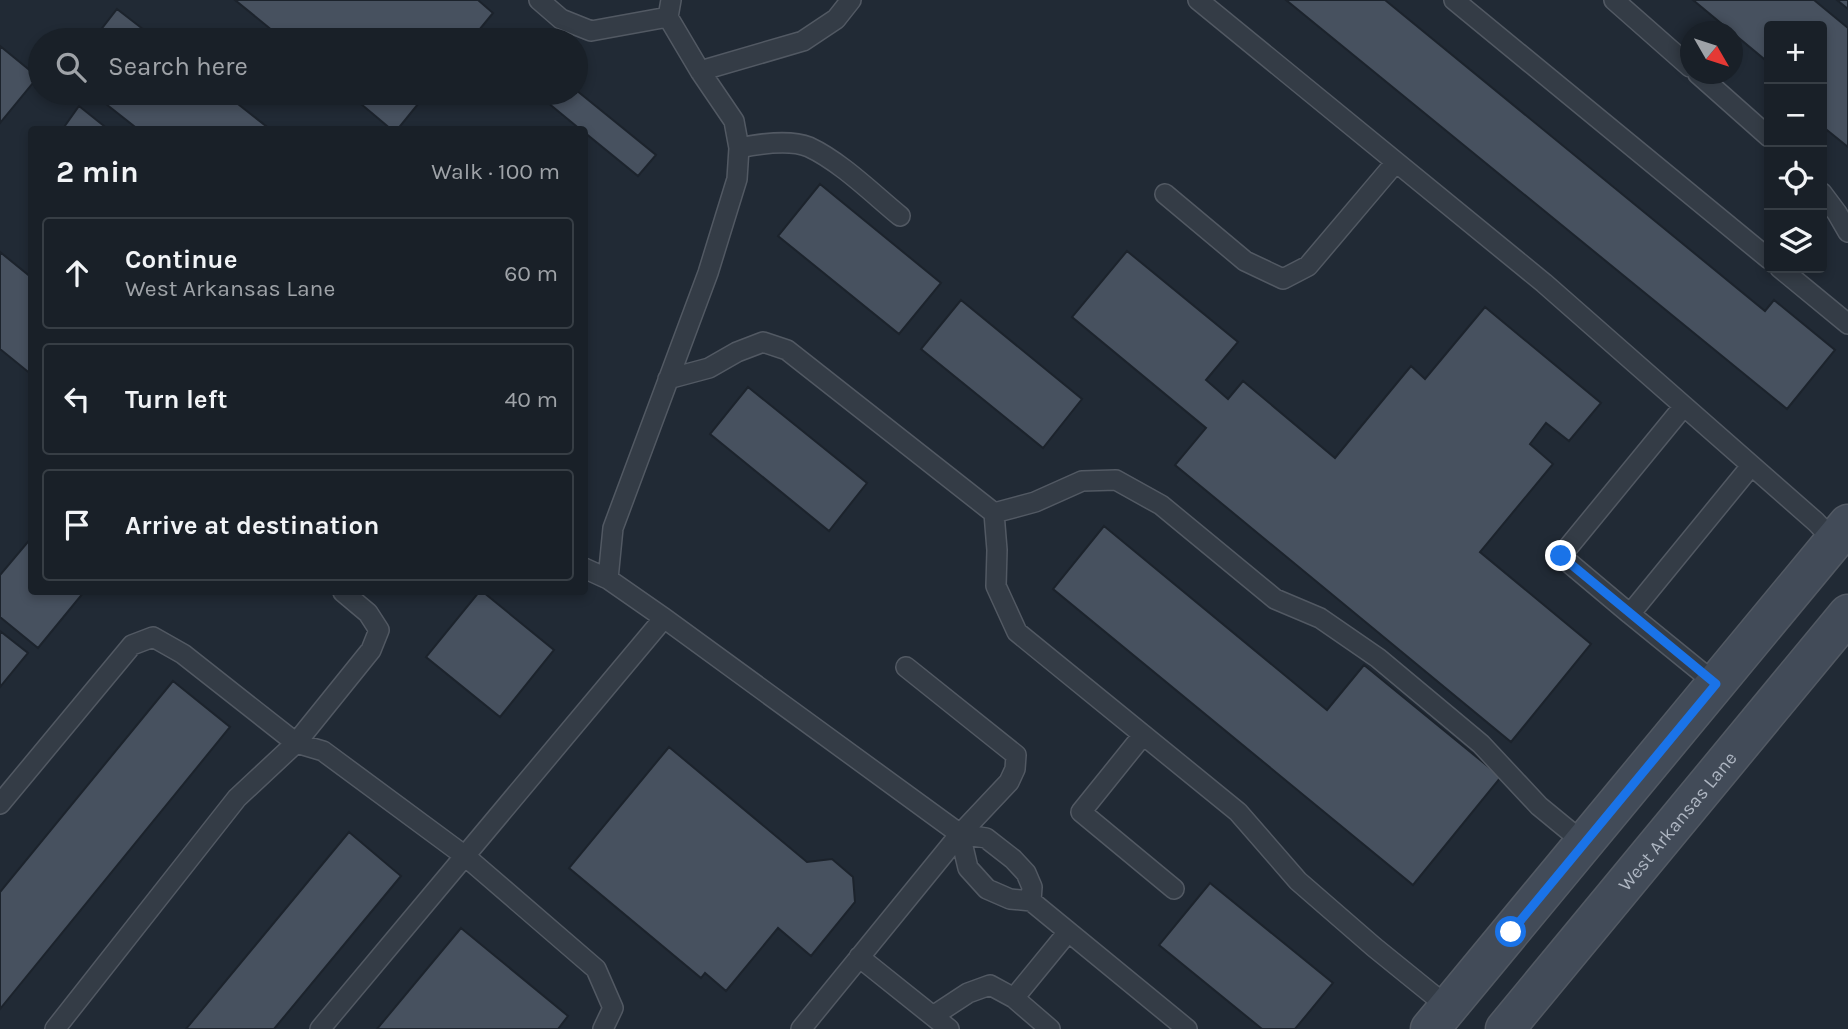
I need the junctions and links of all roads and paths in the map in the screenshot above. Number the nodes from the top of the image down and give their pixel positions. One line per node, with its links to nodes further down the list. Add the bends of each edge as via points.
1 (539, 0): 7 (lane, via 561,19)
2 (851, 0): 10 (lane, via 836,19 803,41)
3 (1198, 0): 14 (lane)
4 (1454, 0): 19 (lane)
5 (1614, 0): 9 (lane)
6 (669, 8): 8 (lane); 10 (lane)
7 (584, 28)
8 (588, 30)
9 (1680, 58)
10 (701, 71): 13 (lane, via 734,121)
11 (1709, 84): 12 (lane)
12 (1764, 133)
13 (739, 148): 17 (lane, via 771,142 807,146 840,166); 22 (lane, via 737,179 723,228)
14 (1396, 162): 15 (lane, via 1308,266 1283,279 1245,261); 23 (lane)
15 (1165, 194)
16 (1827, 200): 18 (lane)
17 (900, 216)
18 (1848, 232)
19 (1764, 255)
20 (1786, 273): 21 (lane)
21 (1848, 324)
22 (668, 379): 25 (lane, via 709,368 763,342 788,350); 28 (lane, via 614,528)
23 (1684, 406): 24 (lane); 30 (lane, via 1561,556)
24 (1751, 466): 26 (lane, via 1815,522); 30 (lane)
25 (995, 513): 35 (lane, via 996,586 1017,632); 39 (lane, via 1082,481 1116,480 1161,506 1275,598 1320,618 1378,658 1481,744 1539,806)
26 (1843, 539): 34 (main road)
27 (588, 570): 28 (lane)
28 (608, 579): 32 (lane)
29 (346, 595): 36 (lane, via 368,613 379,630 371,650)
30 (1630, 614): 34 (lane)
31 (1848, 614): 55 (main road, West Arkansas Lane)
32 (664, 618): 38 (lane); 40 (lane)
33 (906, 667): 38 (lane, via 1016,755 1009,782)
34 (1716, 684): 39 (main road)
35 (1143, 735): 41 (lane, via 1081,812); 47 (lane, via 1238,812 1298,881 1374,947)
36 (296, 743): 37 (lane, via 183,653 153,637 132,645); 40 (lane, via 323,751); 48 (lane, via 237,798)
37 (0, 804)
38 (960, 834): 42 (lane, via 986,838 1013,859 1032,887); 42 (lane, via 968,868 987,889 1010,899); 44 (lane)
39 (1584, 843): 47 (main road)
40 (465, 856): 49 (lane); 50 (lane, via 596,970 614,1008)
41 (1174, 889)
42 (1031, 901): 43 (lane)
43 (1069, 932): 45 (lane); 54 (lane)
44 (859, 957): 46 (lane); 51 (lane)
45 (1014, 998): 46 (lane, via 990,985); 53 (lane)
46 (933, 1016): 52 (lane)
47 (1439, 1018)
48 (55, 1029)
49 (320, 1029)
50 (603, 1029)
51 (801, 1029)
52 (949, 1029)
53 (1051, 1029)
54 (1187, 1029)
55 (1505, 1029)

